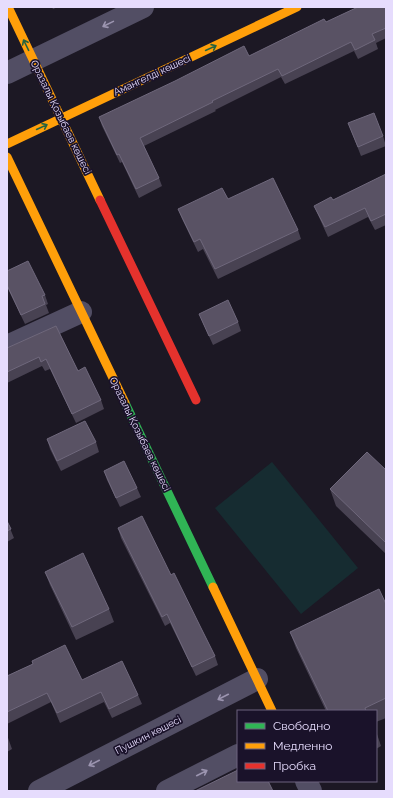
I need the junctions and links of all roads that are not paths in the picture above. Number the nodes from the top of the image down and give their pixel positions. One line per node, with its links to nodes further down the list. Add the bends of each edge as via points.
1 (8, 7): 4 (street, Оразалы Қозыбаев көшесі, one-way to 1)
2 (143, 7): 4 (street, one-way to 4)
3 (297, 7): 6 (street, Амангелді көшесі, one-way to 3)
4 (33, 60): 5 (street); 6 (street, Оразалы Қозыбаев көшесі)
5 (7, 73)
6 (61, 118): 7 (street, Амангелді көшесі, one-way to 6); 11 (street, Оразалы Қозыбаев көшесі)
7 (7, 144)
8 (7, 157): 9 (street, Оразалы Қозыбаев көшесі)
9 (81, 312): 10 (street); 12 (street, Оразалы Қозыбаев көшесі)
10 (7, 346)
11 (196, 400)
12 (257, 679): 13 (street, Оразалы Қозыбаев көшесі); 16 (street, Пушкин көшесі, one-way to 16)
13 (272, 710)
14 (237, 756): 17 (street, one-way to 14)
15 (306, 782): 18 (street)
16 (40, 791)
17 (167, 791)
18 (311, 791)

